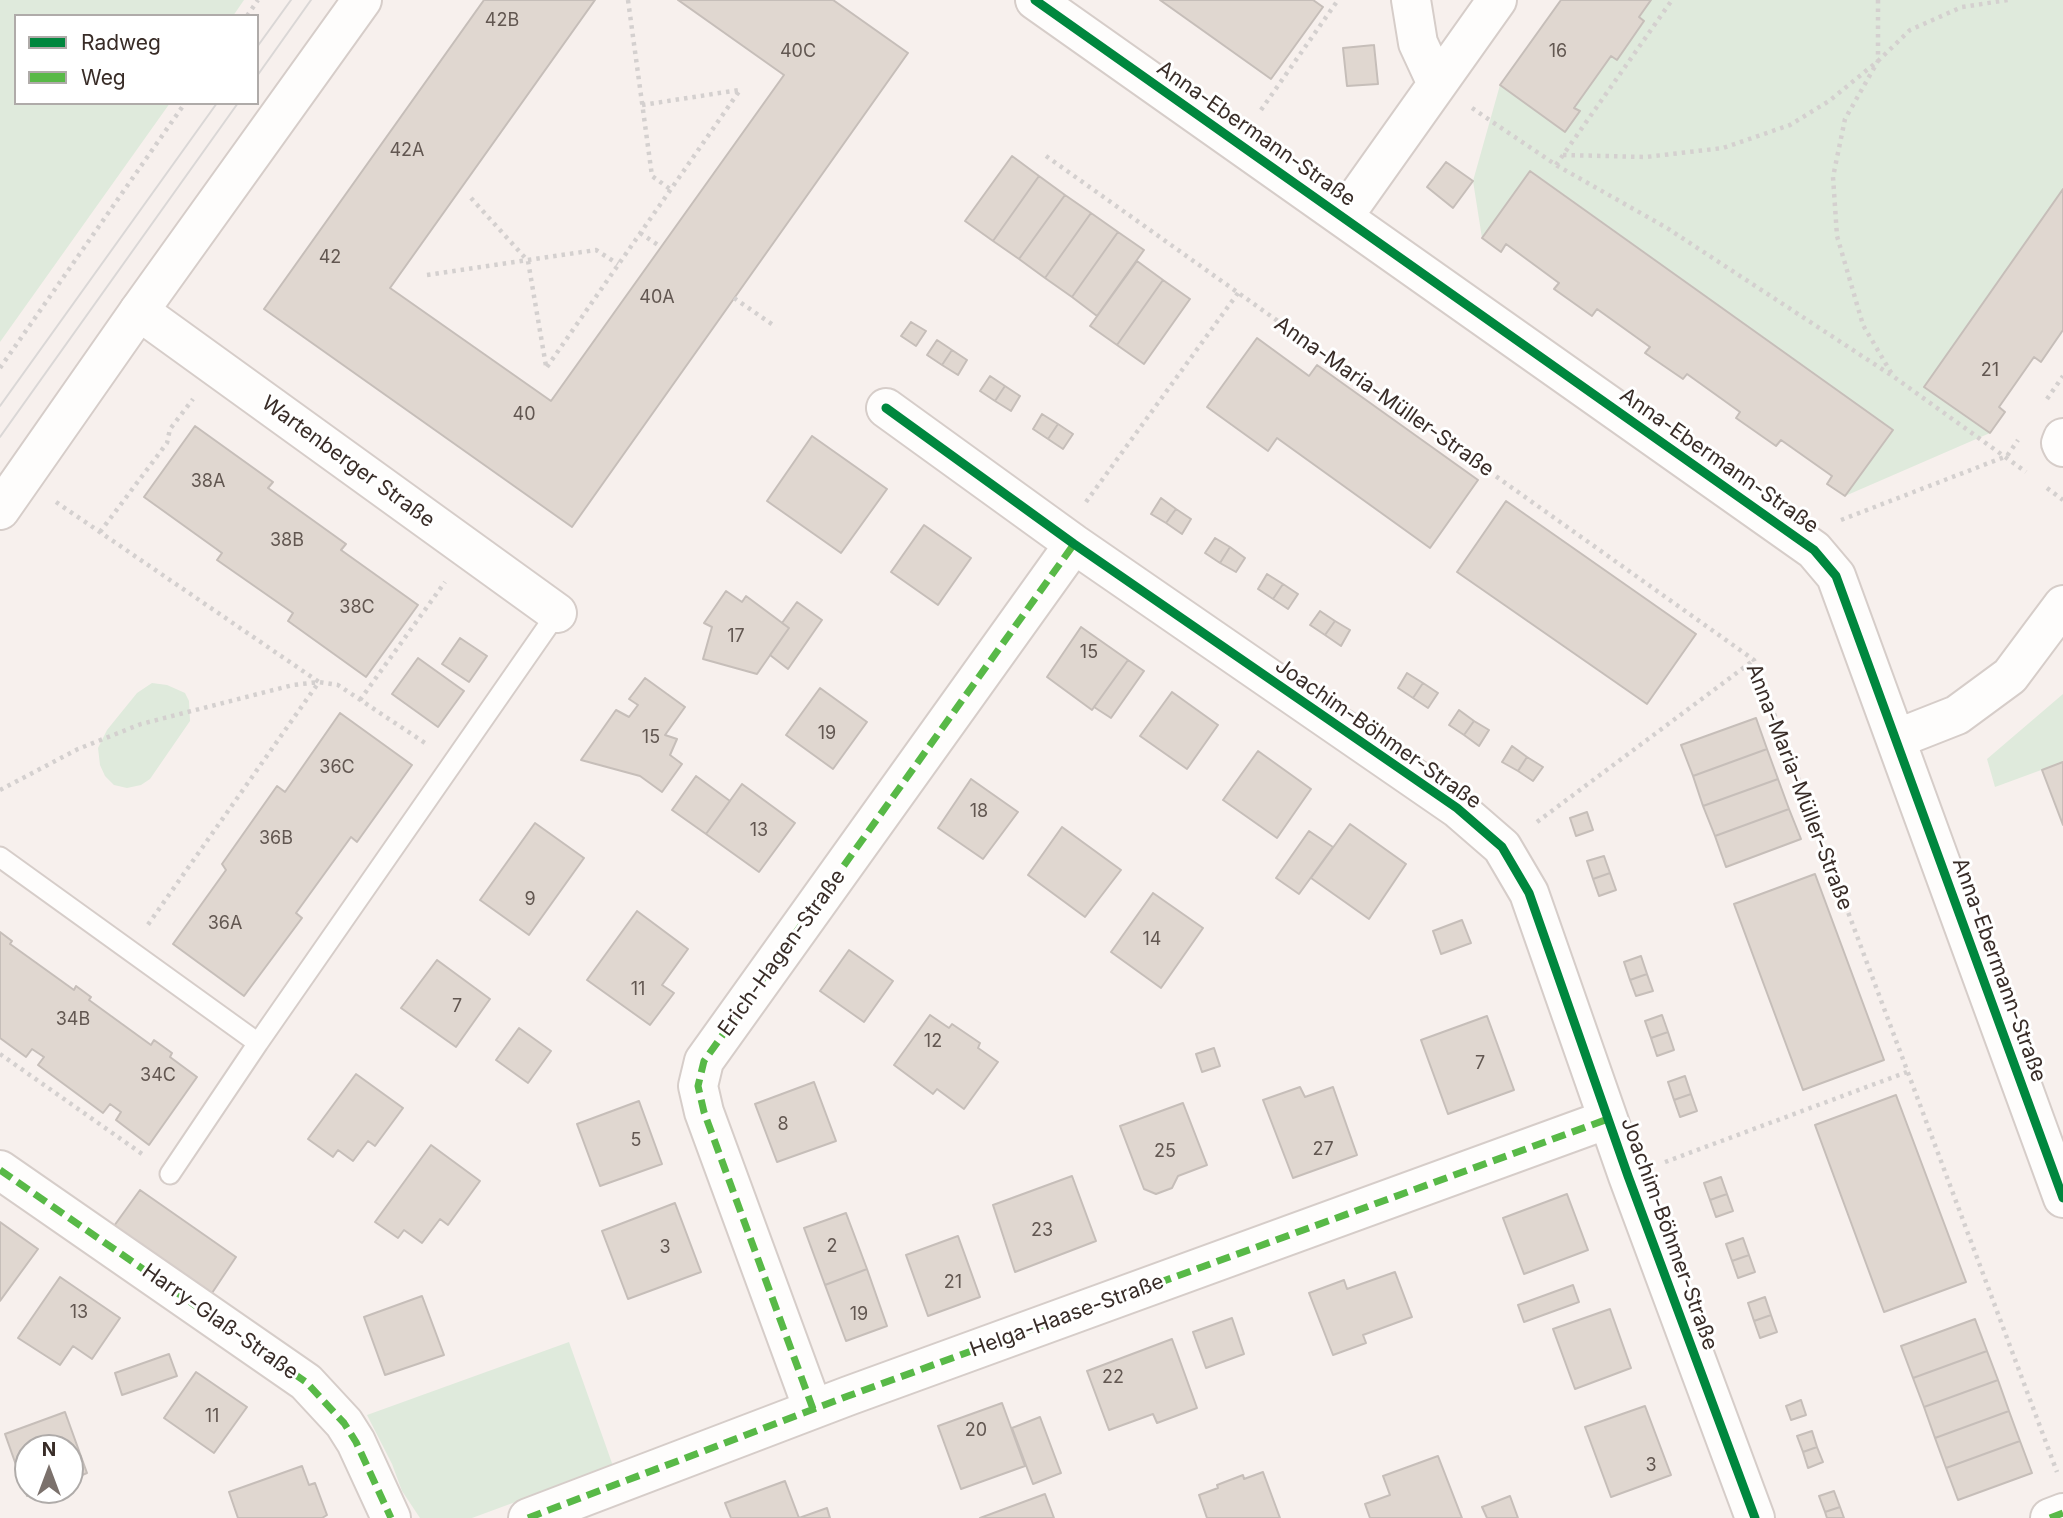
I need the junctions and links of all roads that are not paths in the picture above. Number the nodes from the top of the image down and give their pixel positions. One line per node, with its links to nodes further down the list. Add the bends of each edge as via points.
1 (362, 0): 7 (street)
2 (1035, 0): 6 (street, Anna-Ebermann-Straße)
3 (1411, 0): 5 (street, via 1418,44)
4 (1496, 0): 5 (street, Anna-Ebermann-Straße)
5 (1437, 84): 6 (street, Anna-Ebermann-Straße)
6 (1343, 217): 15 (street, Anna-Ebermann-Straße, via 1814,550 1836,576)
7 (139, 310): 11 (street); 14 (street, Wartenberger Straße)
8 (886, 408): 12 (street, Joachim-Böhmer-Straße)
9 (2063, 438): 10 (street)
10 (2063, 447)
11 (0, 510)
12 (1068, 539): 18 (street, Joachim-Böhmer-Straße, via 1457,808 1502,848 1528,893); 22 (street, Erich-Hagen-Straße, via 704,1061 698,1086 704,1112)
13 (2063, 605): 15 (street, via 2010,676 1957,715)
14 (557, 613): 17 (lane)
15 (1896, 739): 21 (street, Anna-Ebermann-Straße)
16 (0, 857): 17 (lane)
17 (258, 1043): 20 (lane)
18 (1608, 1119): 22 (street, Helga-Haase-Straße); 26 (street, Joachim-Böhmer-Straße)
19 (0, 1170): 24 (street, Harry-Glaß-Straße, via 306,1382 356,1442)
20 (170, 1174)
21 (2063, 1198)
22 (813, 1409): 25 (street, Helga-Haase-Straße)
23 (2063, 1513): 27 (street)
24 (391, 1518)
25 (528, 1518)
26 (1755, 1518)
27 (2050, 1518)

